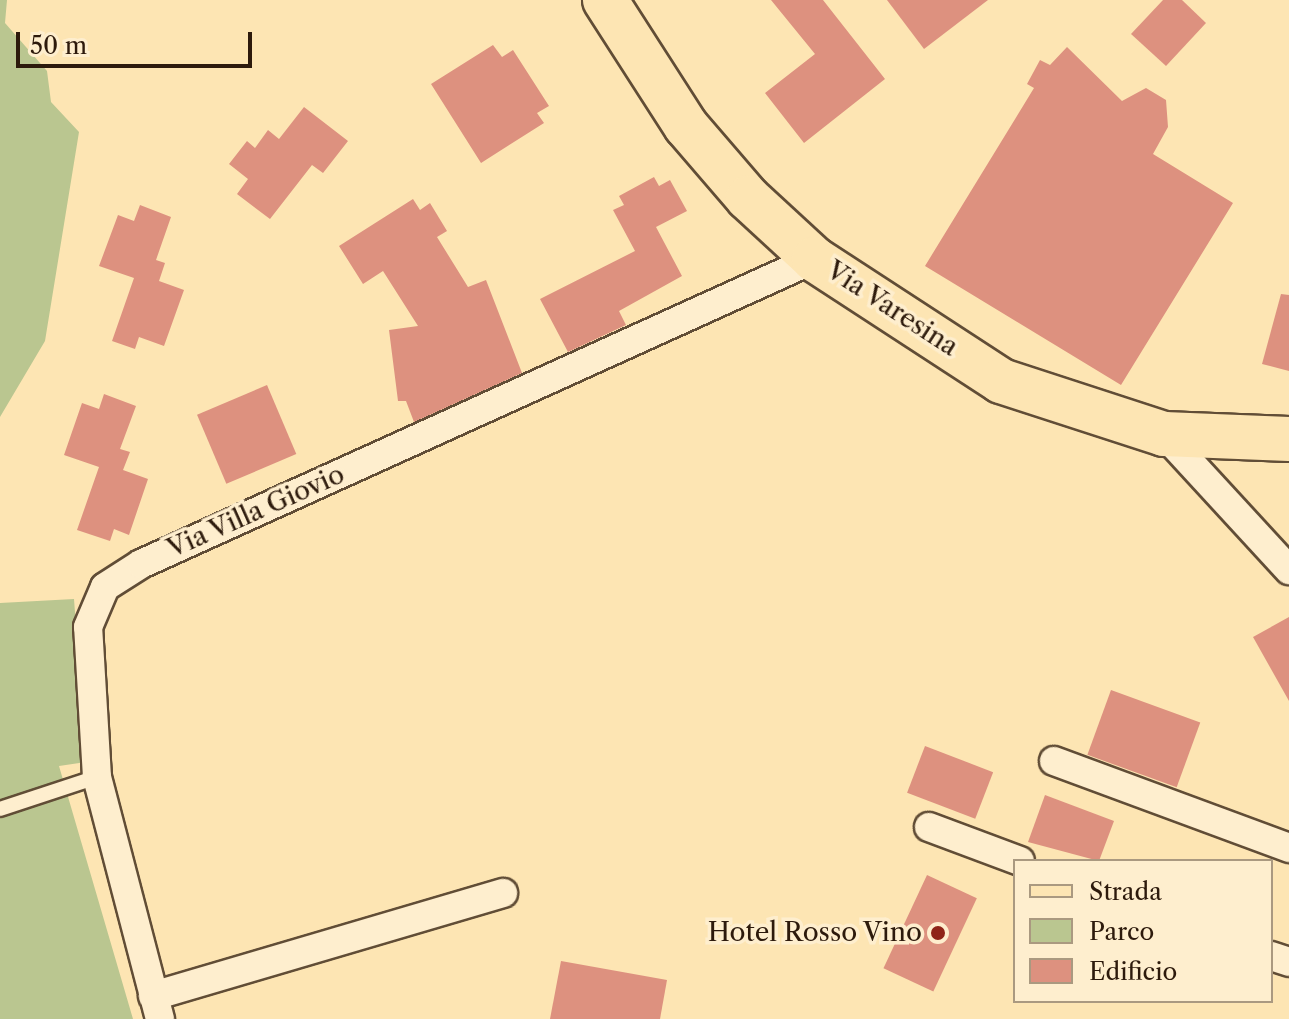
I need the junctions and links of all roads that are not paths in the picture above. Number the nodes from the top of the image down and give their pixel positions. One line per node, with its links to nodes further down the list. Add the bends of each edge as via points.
1 (605, 0): 2 (main road, Via Varesina, via 686,126 748,198)
2 (814, 259): 3 (main road, Via Varesina, via 1001,381); 7 (street, Via Villa Giovio, via 155,557 105,587 88,627)
3 (1164, 434): 4 (main road, Via Varesina); 5 (street)
4 (1289, 439)
5 (1289, 570)
6 (1054, 761): 10 (street)
7 (97, 777): 8 (lane); 13 (street, Via Villa Giovio)
8 (0, 809)
9 (929, 827): 11 (street)
10 (1289, 848)
11 (1015, 859)
12 (503, 893): 13 (street)
13 (156, 1007)

